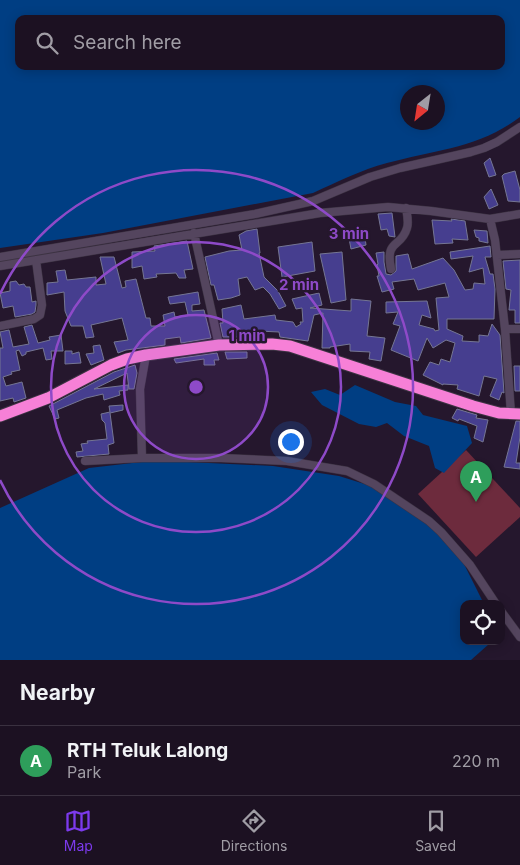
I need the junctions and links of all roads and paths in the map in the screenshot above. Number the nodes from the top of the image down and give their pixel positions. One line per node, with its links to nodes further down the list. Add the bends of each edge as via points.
1 (520, 127): 2 (street, via 484,148 370,177)
2 (317, 200): 4 (street); 8 (street)
3 (406, 208): 4 (street, via 358,208); 6 (street); 15 (street, via 408,226 389,251)
4 (320, 213): 7 (street)
5 (520, 214): 6 (street)
6 (490, 219): 11 (street)
7 (194, 233): 9 (street); 19 (street)
8 (117, 237): 9 (street); 12 (street)
9 (119, 246): 13 (street)
10 (520, 254): 11 (street)
11 (497, 255): 18 (street)
12 (0, 257)
13 (36, 260): 14 (street); 16 (street, via 42,305 40,314 34,319)
14 (0, 266)
15 (391, 269)
16 (0, 326)
17 (520, 329): 18 (street)
18 (505, 330): 21 (street)
19 (219, 345): 20 (highway); 21 (highway, via 290,346 474,406)
20 (146, 355): 22 (highway, via 111,365 48,398); 23 (street, via 140,389)
21 (516, 414)
22 (0, 416)
23 (142, 458): 24 (street); 25 (street, via 287,461 329,467 360,476 397,498 441,532 470,565)
24 (85, 461)
25 (493, 600)
26 (505, 616): 27 (street)
27 (520, 637)

